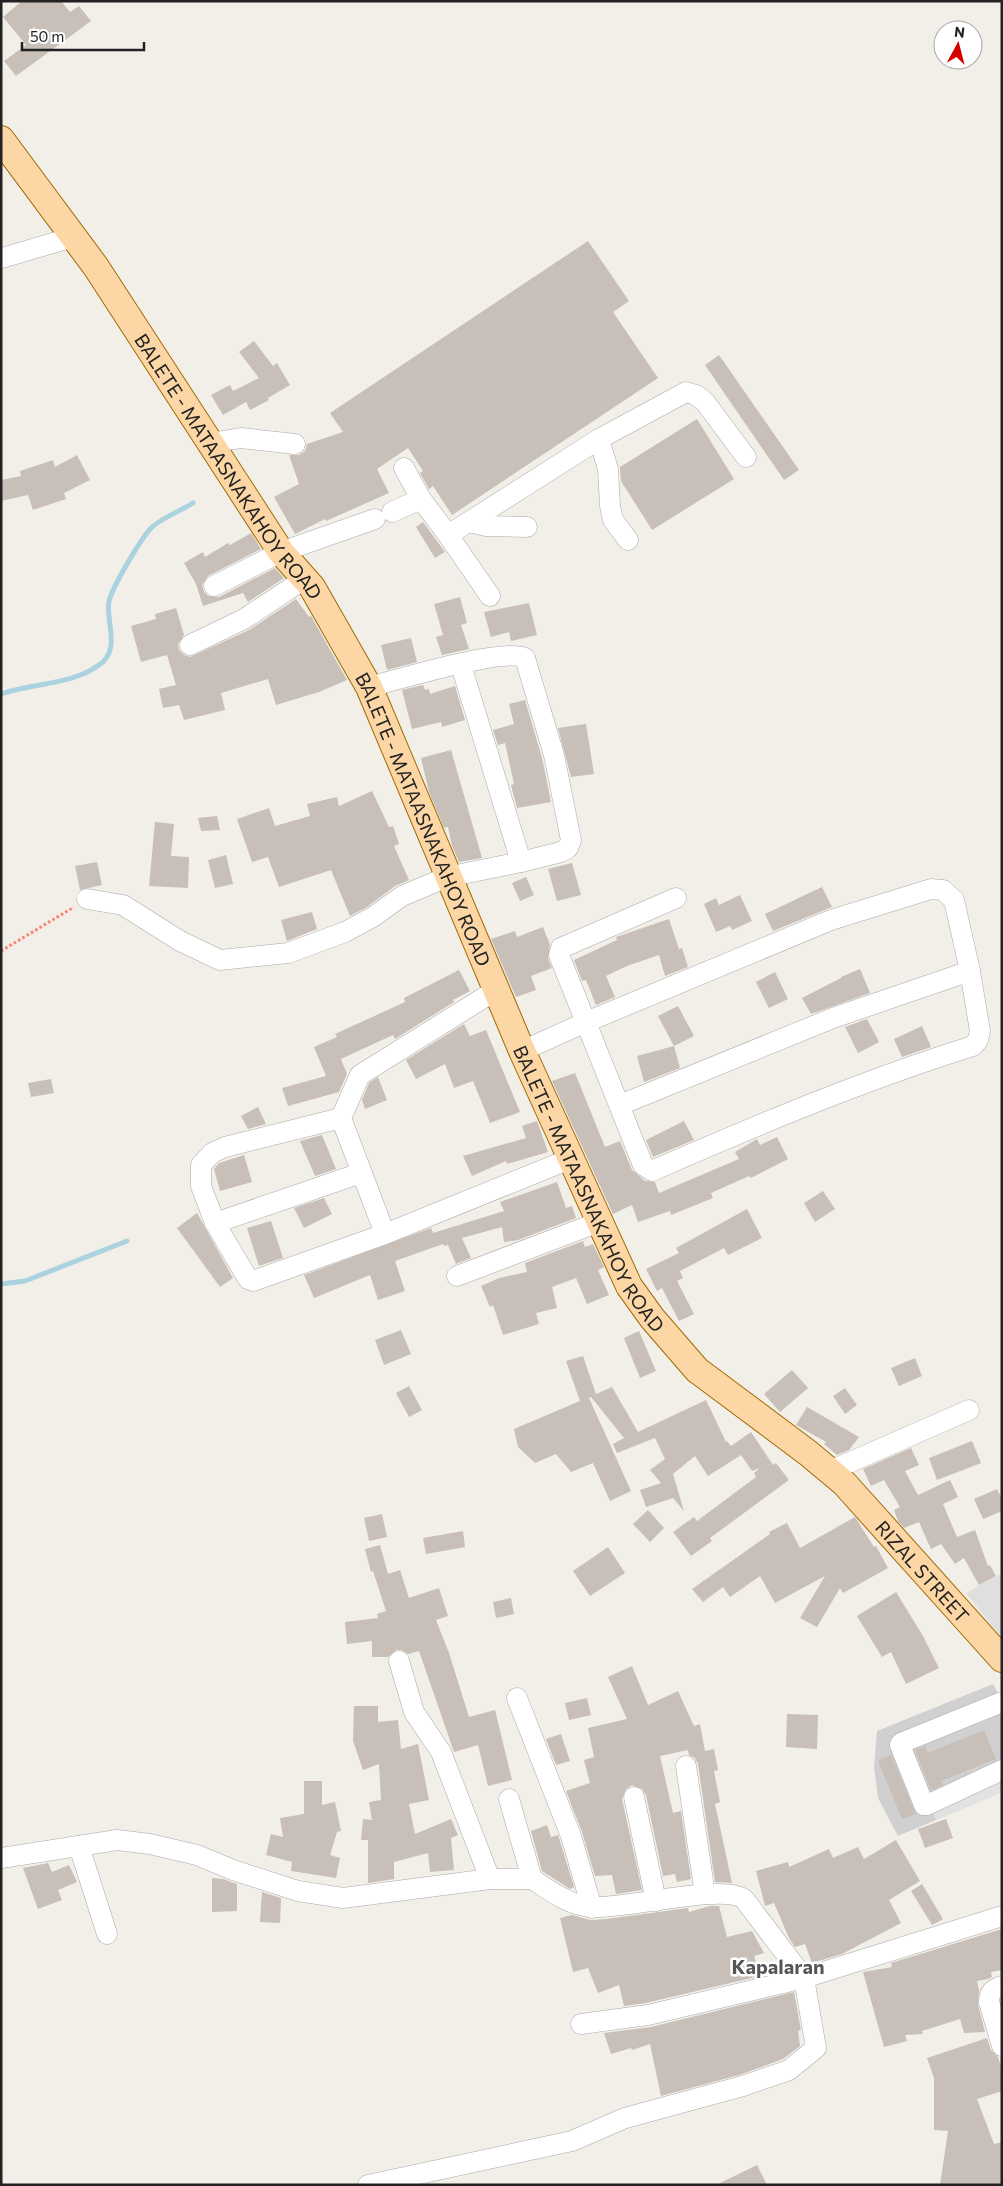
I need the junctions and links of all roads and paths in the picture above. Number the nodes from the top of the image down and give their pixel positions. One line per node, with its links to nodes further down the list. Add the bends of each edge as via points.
1 (1, 139): 2 (main road, BALETE - MATAASNAKAHOY ROAD)
2 (73, 237): 3 (street); 5 (main road, BALETE - MATAASNAKAHOY ROAD)
3 (2, 258)
4 (599, 440): 7 (street, via 686,392 705,402); 10 (street); 13 (street, via 608,469 613,520)
5 (210, 442): 6 (street, via 241,438); 14 (main road, BALETE - MATAASNAKAHOY ROAD)
6 (295, 444)
7 (746, 458)
8 (404, 468): 9 (street)
9 (421, 499): 12 (street); 14 (street)
10 (470, 522): 11 (street, via 486,526); 12 (street)
11 (527, 527)
12 (448, 535): 17 (street)
13 (628, 540)
14 (281, 552): 15 (main road, BALETE - MATAASNAKAHOY ROAD); 16 (street)
15 (306, 578): 18 (street, via 244,619); 20 (main road, BALETE - MATAASNAKAHOY ROAD)
16 (214, 586)
17 (490, 596)
18 (190, 645)
19 (461, 665): 20 (street); 21 (street); 21 (street, via 512,655 525,658 554,755 571,840 568,848 561,852)
20 (369, 687): 22 (main road, BALETE - MATAASNAKAHOY ROAD)
21 (521, 862): 22 (street)
22 (447, 877): 23 (street, via 402,896 373,917 320,942 288,953 220,960 180,942 123,905); 27 (main road, BALETE - MATAASNAKAHOY ROAD)
23 (87, 898): 25 (path)
24 (676, 898): 28 (street, via 561,948 559,955)
25 (1, 951)
26 (970, 971): 28 (street, via 954,900 943,890 931,889 831,920); 30 (street, via 833,1018); 30 (street, via 980,1031 973,1046 915,1064 652,1171 643,1165)
27 (496, 990): 29 (main road, BALETE - MATAASNAKAHOY ROAD); 31 (street, via 360,1075)
28 (584, 1023): 29 (street); 30 (street)
29 (522, 1051): 32 (main road, BALETE - MATAASNAKAHOY ROAD)
30 (620, 1105)
31 (341, 1118): 33 (street); 34 (street, via 226,1147 212,1154 201,1165 201,1186)
32 (570, 1160): 35 (main road, BALETE - MATAASNAKAHOY ROAD); 36 (street)
33 (361, 1173): 34 (street); 36 (street)
34 (215, 1222): 36 (street, via 251,1281)
35 (598, 1222): 37 (street); 39 (main road, BALETE - MATAASNAKAHOY ROAD, via 629,1286 697,1370)
36 (385, 1234)
37 (457, 1276)
38 (969, 1410): 39 (street)
39 (837, 1477): 40 (main road, RIZAL STREET)
40 (1002, 1659)
41 (399, 1661): 50 (street, via 414,1712 440,1752)
42 (517, 1698): 54 (street, via 570,1836)
43 (1002, 1702): 45 (street, via 900,1745 927,1805)
44 (686, 1766): 52 (street)
45 (1002, 1770)
46 (634, 1797): 53 (street)
47 (509, 1799): 51 (street)
48 (79, 1846): 49 (street); 50 (street, via 117,1840 150,1844 197,1854 233,1870 298,1891 343,1898); 56 (street)
49 (1, 1858)
50 (490, 1879): 51 (street)
51 (532, 1879): 54 (street, via 570,1903)
52 (705, 1894): 53 (street); 57 (street, via 735,1894 744,1899)
53 (656, 1901): 54 (street)
54 (592, 1908)
55 (1002, 1916): 57 (street)
56 (107, 1934)
57 (804, 1978): 59 (street, via 648,2015); 61 (street, via 816,2048 789,2070 625,2118 572,2141)
58 (1002, 1986): 60 (street, via 993,1989 989,2002)
59 (581, 2024)
60 (1002, 2046)
61 (368, 2185)

